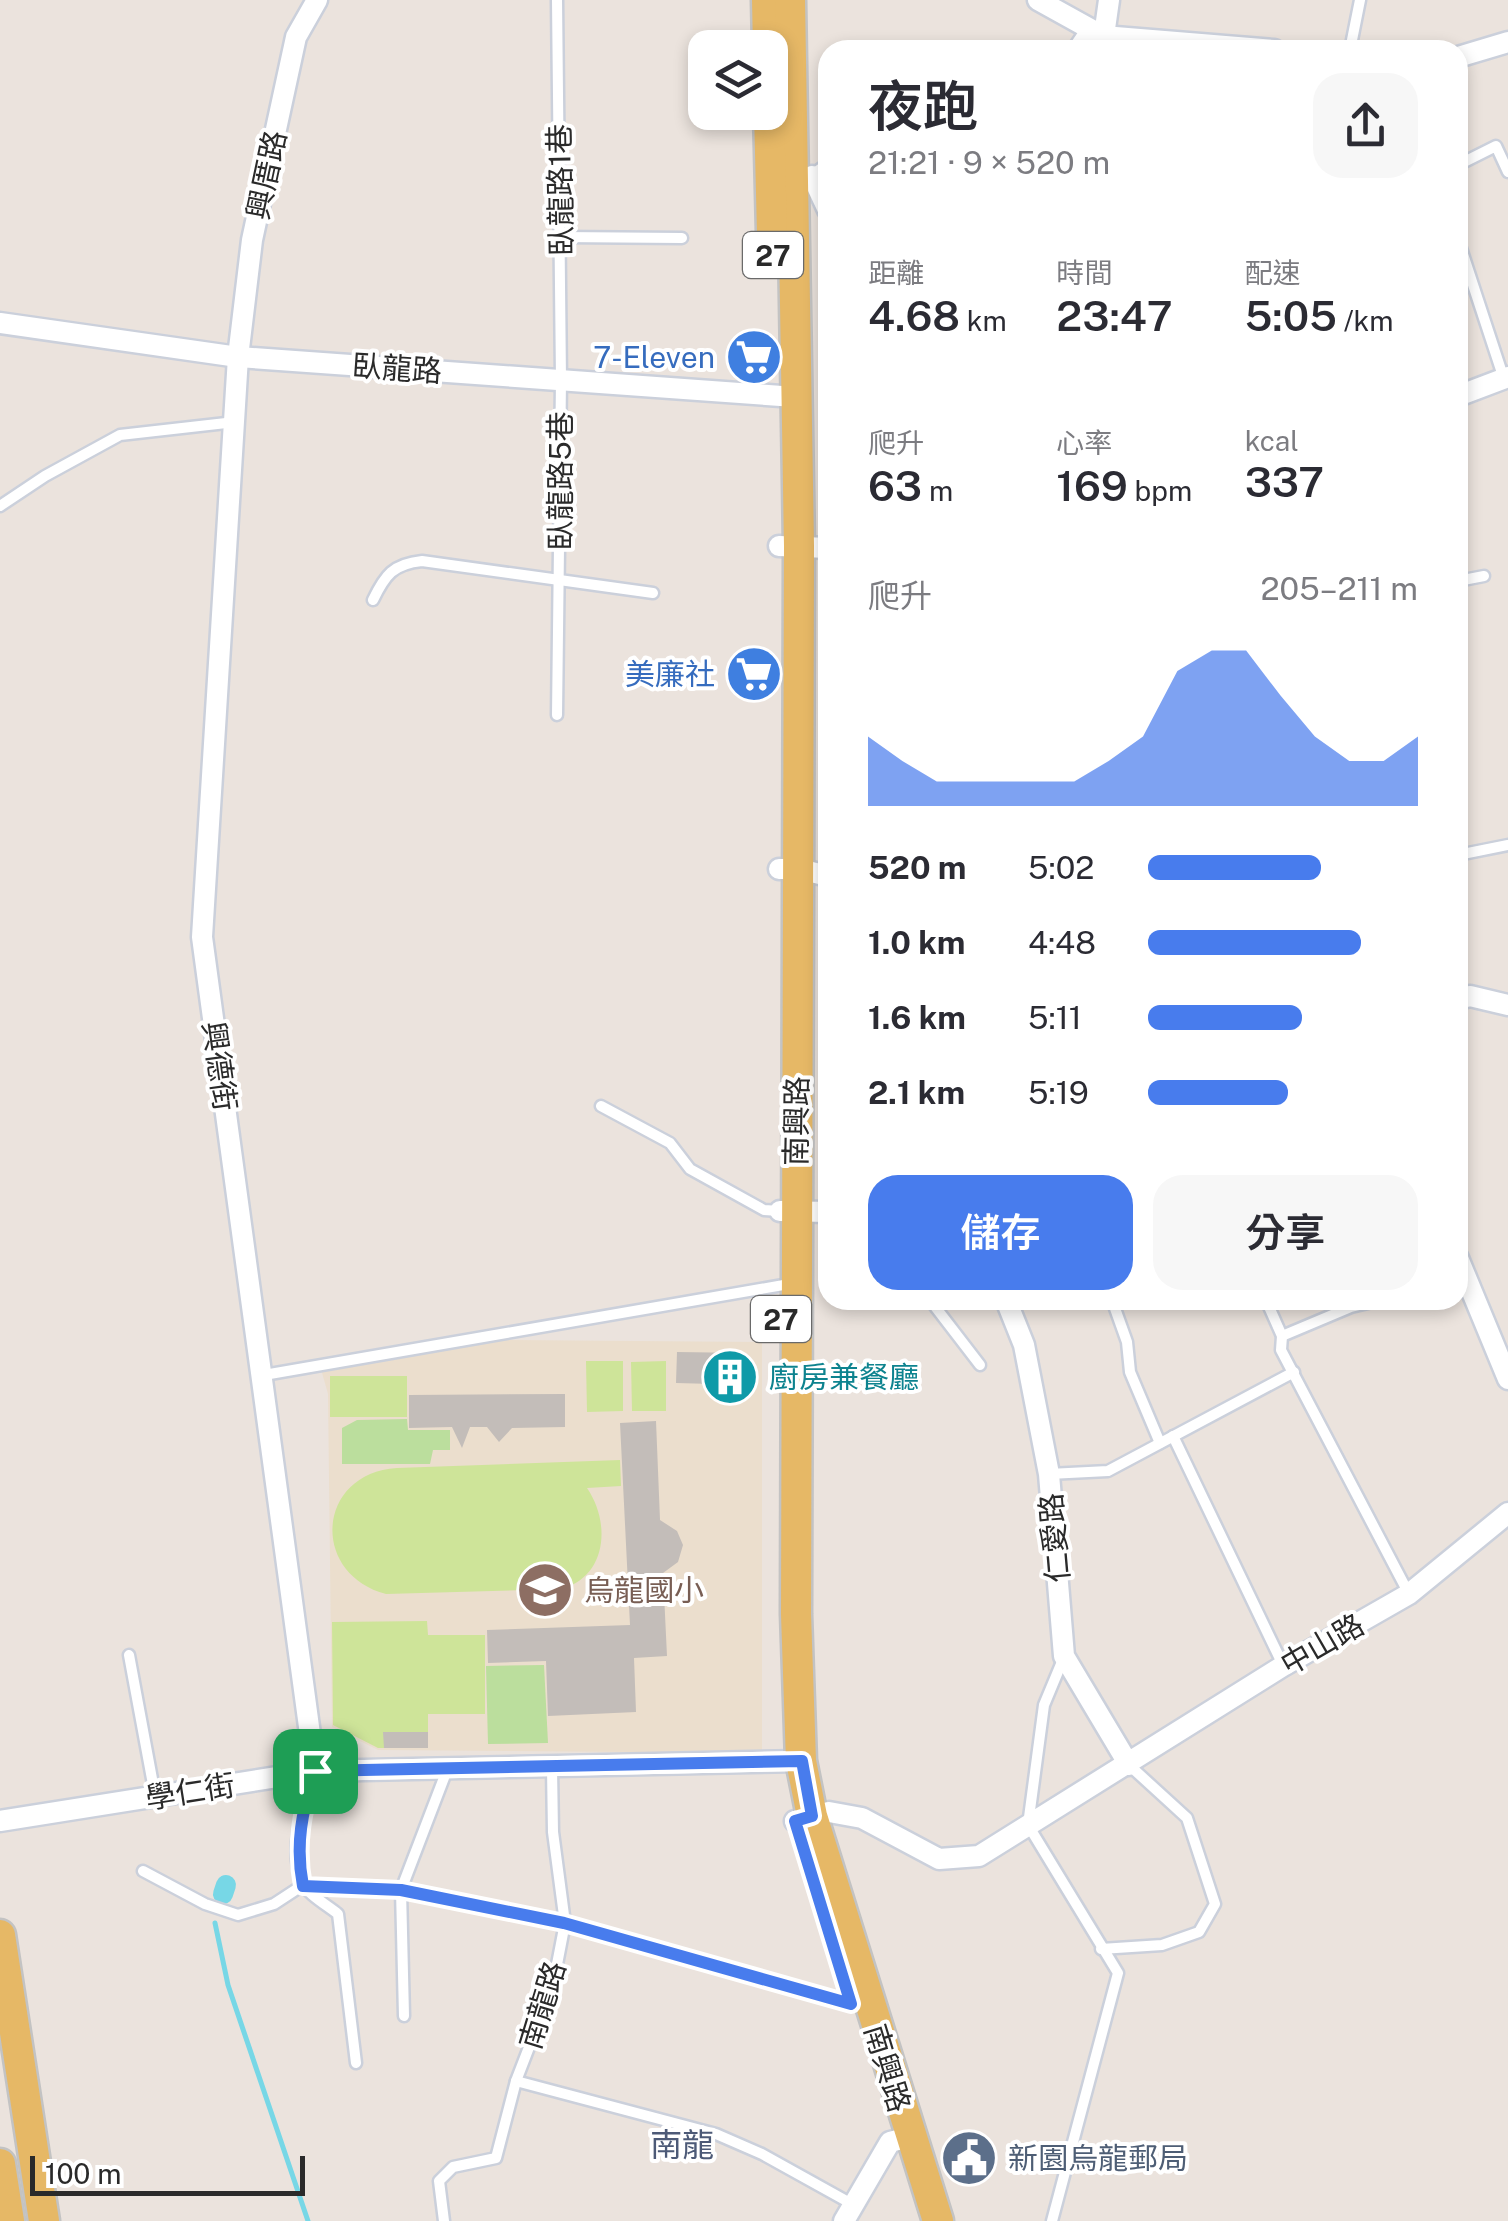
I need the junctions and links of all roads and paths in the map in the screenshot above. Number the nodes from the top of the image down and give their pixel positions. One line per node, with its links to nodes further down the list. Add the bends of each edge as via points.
1 (317, 0): 22 (street, 興厝路, via 296,37 267,164)
2 (557, 0): 18 (lane, 臥龍路1巷)
3 (767, 0): 8 (main road)
4 (790, 0): 16 (main road, 南興路 / 27)
5 (1038, 0): 9 (street)
6 (1109, 0): 9 (street)
7 (1360, 0): 10 (lane)
8 (768, 30)
9 (1099, 39)
10 (1352, 40)
11 (1508, 42): 12 (street)
12 (1468, 54)
13 (778, 130): 16 (main road, 南興路 / 27)
14 (1468, 159): 15 (lane, via 1496,146)
15 (1508, 172)
16 (800, 173): 17 (street); 26 (main road, 南興路 / 27)
17 (818, 197)
18 (560, 237): 19 (lane); 24 (lane, 臥龍路1巷)
19 (682, 238)
20 (1468, 267): 23 (lane)
21 (0, 323): 22 (street, 臥龍路)
22 (238, 356): 24 (street, 臥龍路); 27 (street, 興德街)
23 (1506, 378): 25 (street)
24 (561, 380): 26 (street, 臥龍路); 32 (lane, 臥龍路5巷)
25 (1468, 392)
26 (787, 397): 29 (main road, 南興路 / 27)
27 (236, 422): 28 (lane, via 120,435); 54 (street, 興德街, via 202,937)
28 (0, 506)
29 (802, 547): 38 (main road, 南興路 / 27)
30 (1484, 576): 31 (lane)
31 (1468, 579)
32 (560, 581): 33 (lane, 臥龍路5巷); 34 (lane, 臥龍路5巷, via 400,563); 35 (lane, 臥龍路5巷)
33 (654, 593)
34 (372, 600)
35 (557, 715)
36 (1508, 845): 37 (lane)
37 (1468, 854)
38 (802, 871): 42 (main road, 南興路 / 27)
39 (1468, 996): 40 (street)
40 (1508, 1005)
41 (601, 1106): 42 (lane, via 670,1143 690,1168 764,1210)
42 (788, 1211): 43 (street); 44 (main road, 南興路 / 27)
43 (818, 1212)
44 (789, 1284): 54 (lane); 64 (main road, 南興路 / 27)
45 (1468, 1295): 55 (street)
46 (938, 1310): 52 (lane)
47 (1010, 1310): 58 (street, 仁愛路, via 1024,1345)
48 (1116, 1310): 57 (lane, via 1130,1372)
49 (1270, 1310): 51 (lane)
50 (1344, 1310): 51 (lane)
51 (1282, 1336): 53 (lane, via 1281,1350)
52 (980, 1364)
53 (1294, 1372): 56 (lane); 60 (lane)
54 (264, 1375): 68 (street, 興德街)
55 (1508, 1379)
56 (1173, 1436): 57 (lane); 63 (lane)
57 (1160, 1443): 58 (lane, via 1108,1470)
58 (1049, 1474): 62 (street, 仁愛路)
59 (1508, 1513): 60 (street, 中山路)
60 (1409, 1594): 63 (street, 中山路)
61 (130, 1656): 69 (lane)
62 (1064, 1656): 65 (street, 仁愛路); 72 (lane, via 1044,1704)
63 (1283, 1666): 65 (street, 中山路)
64 (792, 1762): 66 (street, 學仁街); 70 (main road, 南興路 / 27)
65 (1129, 1764): 72 (street, 中山路); 78 (lane, via 1187,1818 1216,1904 1199,1932 1162,1945)
66 (552, 1768): 67 (street, 學仁街); 76 (lane, 南龍路)
67 (447, 1770): 68 (street, 學仁街); 75 (lane)
68 (315, 1771): 69 (street, 學仁街); 74 (lane, via 297,1856)
69 (156, 1796): 71 (street, 學仁街)
70 (803, 1818): 72 (street, 中山路, via 828,1812 862,1818 940,1859 979,1856); 79 (main road, 南興路 / 27); 83 (main road, 南興路 / 27)
71 (0, 1821)
72 (1028, 1825): 78 (lane)
73 (142, 1871): 74 (lane, via 238,1914 274,1904)
74 (303, 1886): 75 (lane); 81 (lane, via 338,1914)
75 (401, 1890): 76 (lane); 80 (lane)
76 (564, 1923): 79 (lane); 82 (lane, 南龍路, via 553,1984)
77 (0, 1935): 87 (main road)
78 (1101, 1949): 91 (lane, via 1118,1974)
79 (851, 2004): 83 (main road, 南興路 / 27)
80 (404, 2016)
81 (356, 2063)
82 (516, 2082): 85 (lane, via 716,2134 802,2175); 88 (lane, 南龍路, via 496,2158 453,2167 439,2182)
83 (900, 2140): 85 (street); 89 (main road, 南興路 / 27); 90 (main road, 南興路 / 27)
84 (0, 2164): 86 (main road)
85 (848, 2213)
86 (9, 2221)
87 (44, 2221)
88 (444, 2221)
89 (917, 2221)
90 (938, 2221)
91 (1052, 2221)

